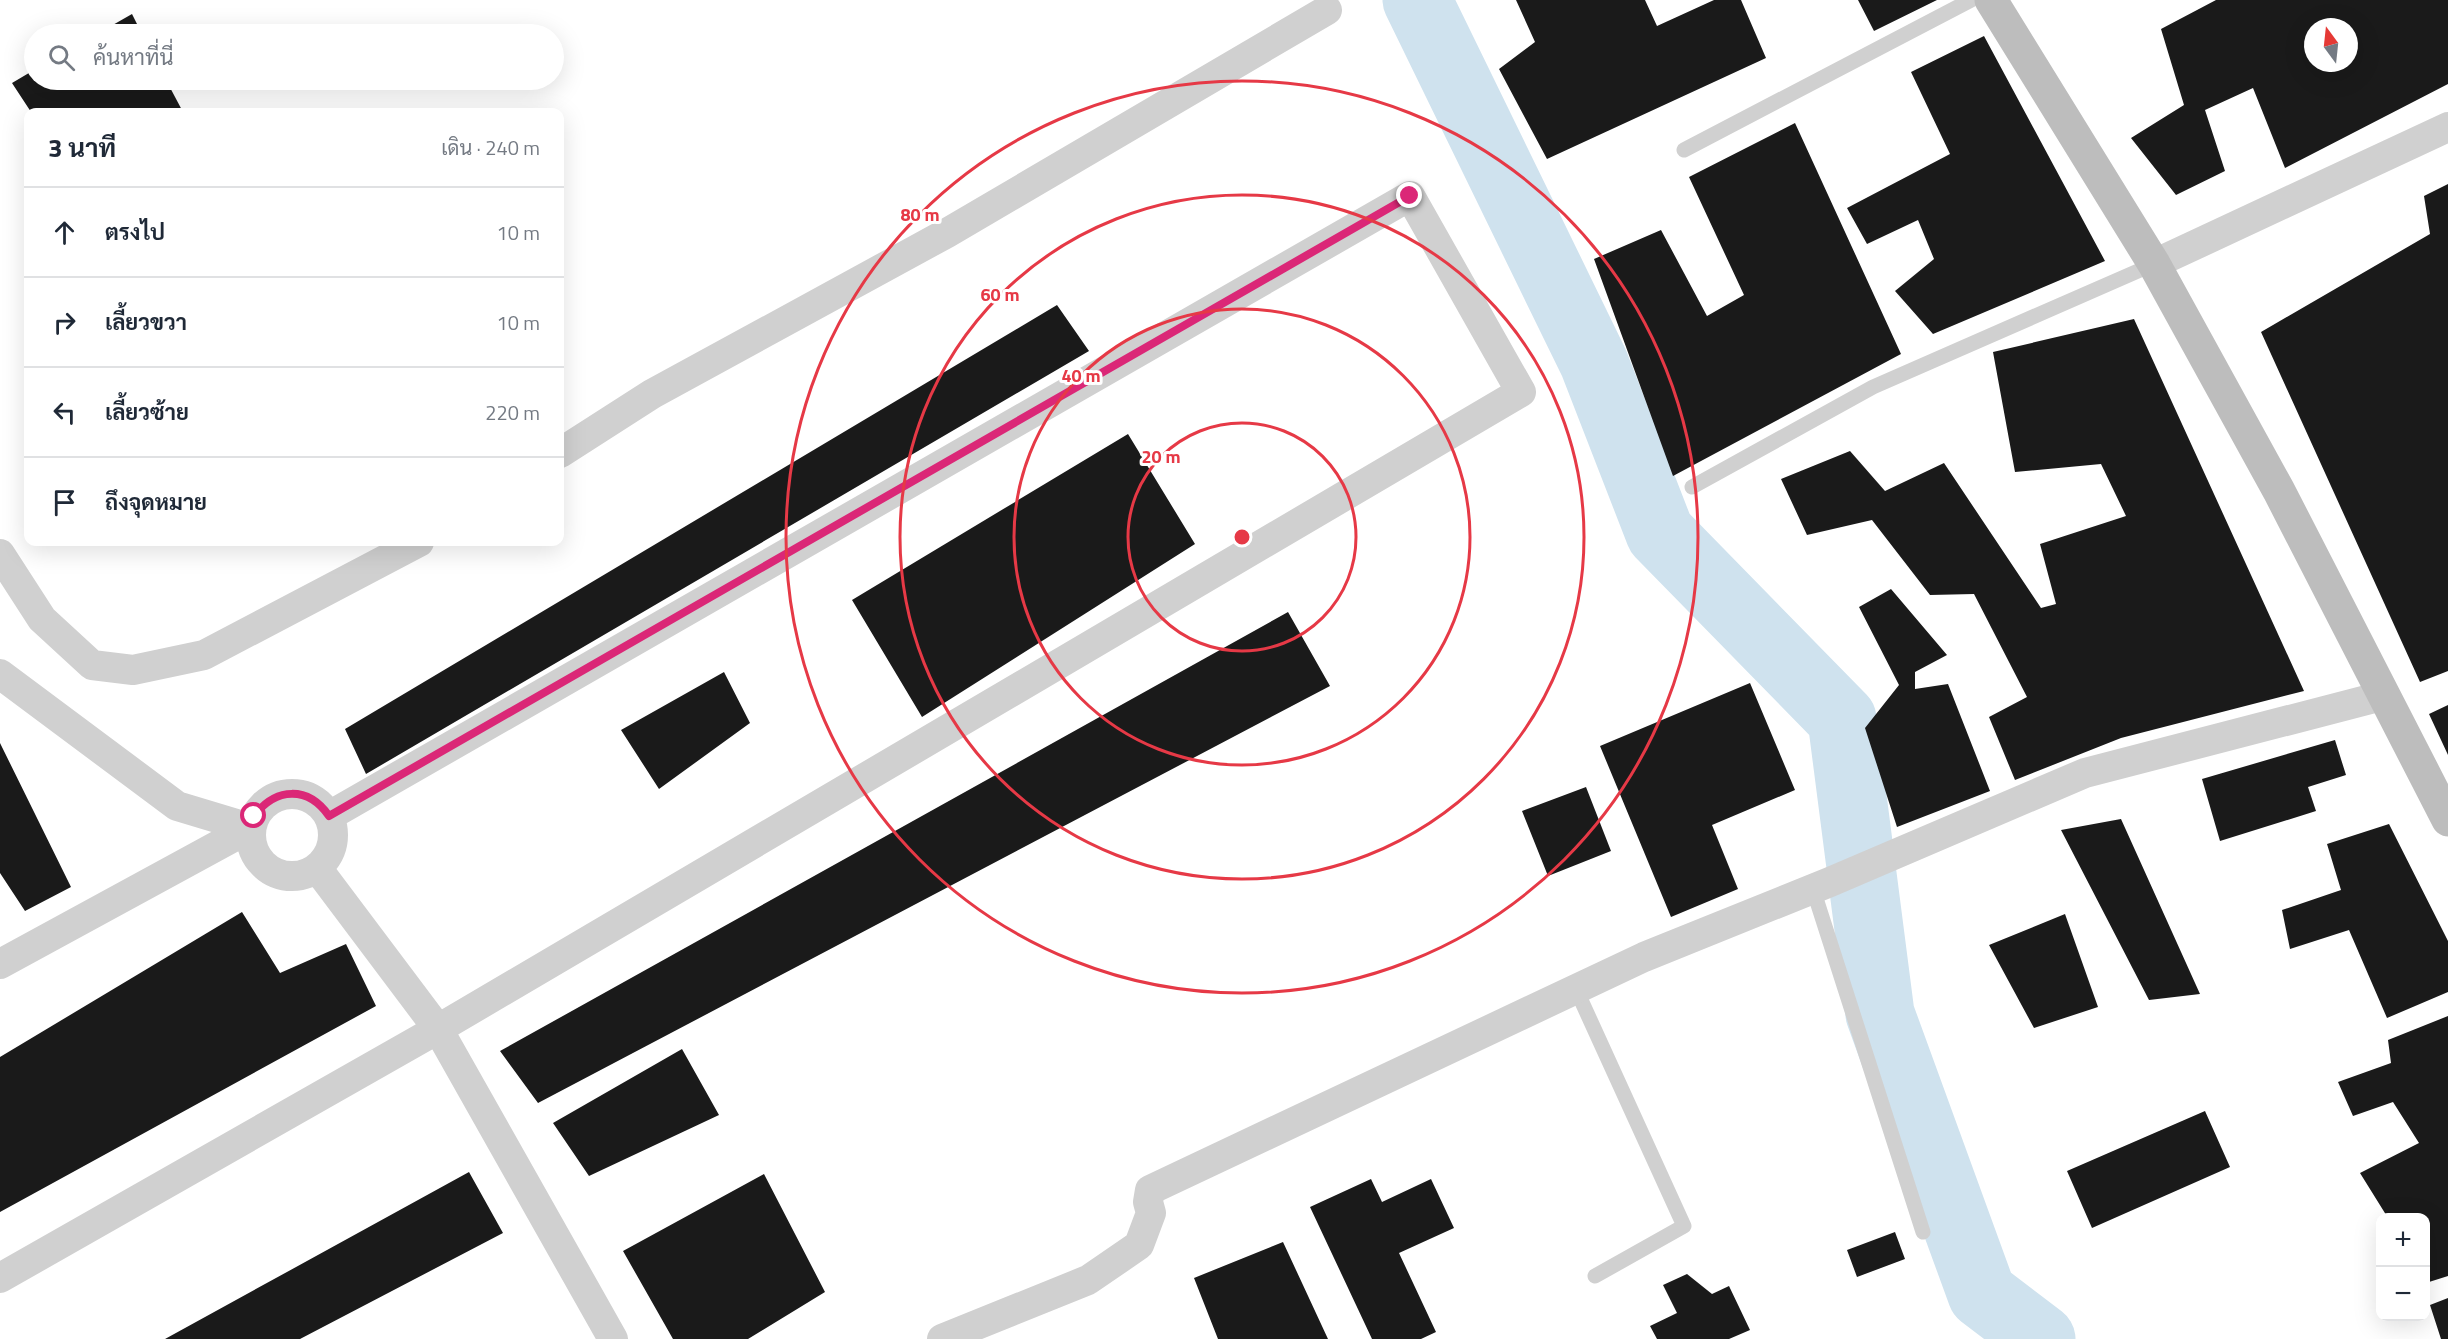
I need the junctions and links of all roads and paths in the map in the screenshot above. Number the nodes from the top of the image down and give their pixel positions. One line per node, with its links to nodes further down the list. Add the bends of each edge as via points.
1 (1971, 0): 5 (lane)
2 (1991, 0): 6 (street)
3 (1327, 10): 7 (street, via 947,233 652,394)
4 (2448, 127): 6 (street)
5 (1684, 150)
6 (2154, 264): 8 (lane, via 1873,387); 12 (street, via 2279,491)
7 (564, 450)
8 (1692, 487)
9 (411, 546): 10 (street, via 204,656 133,670 92,665 42,619)
10 (0, 554)
11 (0, 674): 15 (street, via 177,806)
12 (2382, 696): 14 (street); 17 (street, via 2085,773)
13 (329, 816): 15 (street, via 311,798 286,793 262,805); 16 (street, via 332,844); 20 (street, via 1410,196 1521,392)
14 (2448, 820)
15 (250, 828): 16 (street, via 250,842 264,866 290,876); 18 (street)
16 (317, 868): 20 (street)
17 (1821, 886): 19 (street, via 1644,957); 21 (lane)
18 (0, 964)
19 (1576, 989): 22 (lane, via 1684,1226); 25 (street, via 1150,1190 1151,1213 1139,1245 1088,1280)
20 (438, 1029): 23 (street); 24 (street)
21 (1923, 1232)
22 (1595, 1276)
23 (0, 1278)
24 (613, 1339)
25 (942, 1339)

